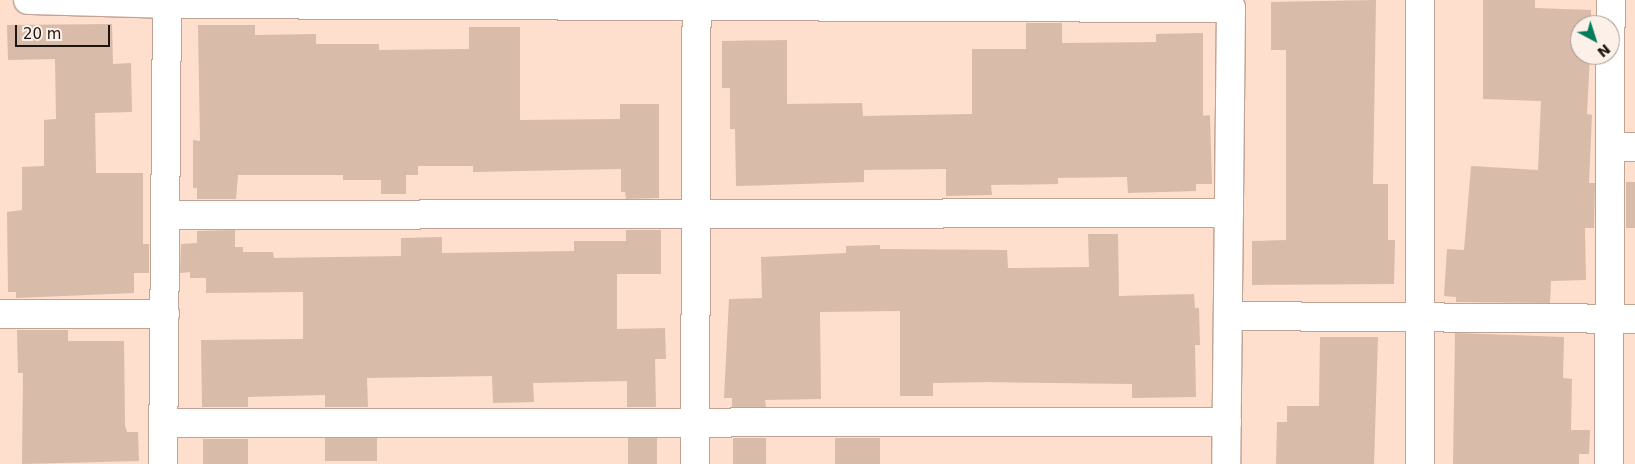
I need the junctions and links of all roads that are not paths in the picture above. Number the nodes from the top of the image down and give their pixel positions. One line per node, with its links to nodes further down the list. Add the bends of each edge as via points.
1 (28, 0): 6 (street)
2 (1420, 0): 15 (street)
3 (1611, 0): 8 (street)
4 (266, 2): 6 (street); 7 (street)
5 (925, 3): 7 (street); 9 (street, via 1231,8)
6 (167, 4): 11 (street)
7 (697, 5): 10 (street)
8 (1623, 147): 16 (street)
9 (1229, 212): 10 (street); 14 (street)
10 (696, 214): 11 (street); 17 (street)
11 (166, 215): 13 (street)
12 (0, 314): 13 (street)
13 (165, 314): 19 (street)
14 (1228, 316): 15 (street); 18 (street)
15 (1420, 318): 16 (street); 23 (street)
16 (1622, 319): 24 (street)
17 (695, 422): 18 (street); 19 (street); 21 (street)
18 (1227, 422): 22 (street)
19 (164, 423): 20 (street)
20 (163, 464)
21 (695, 464)
22 (1226, 464)
23 (1420, 464)
24 (1610, 464)

